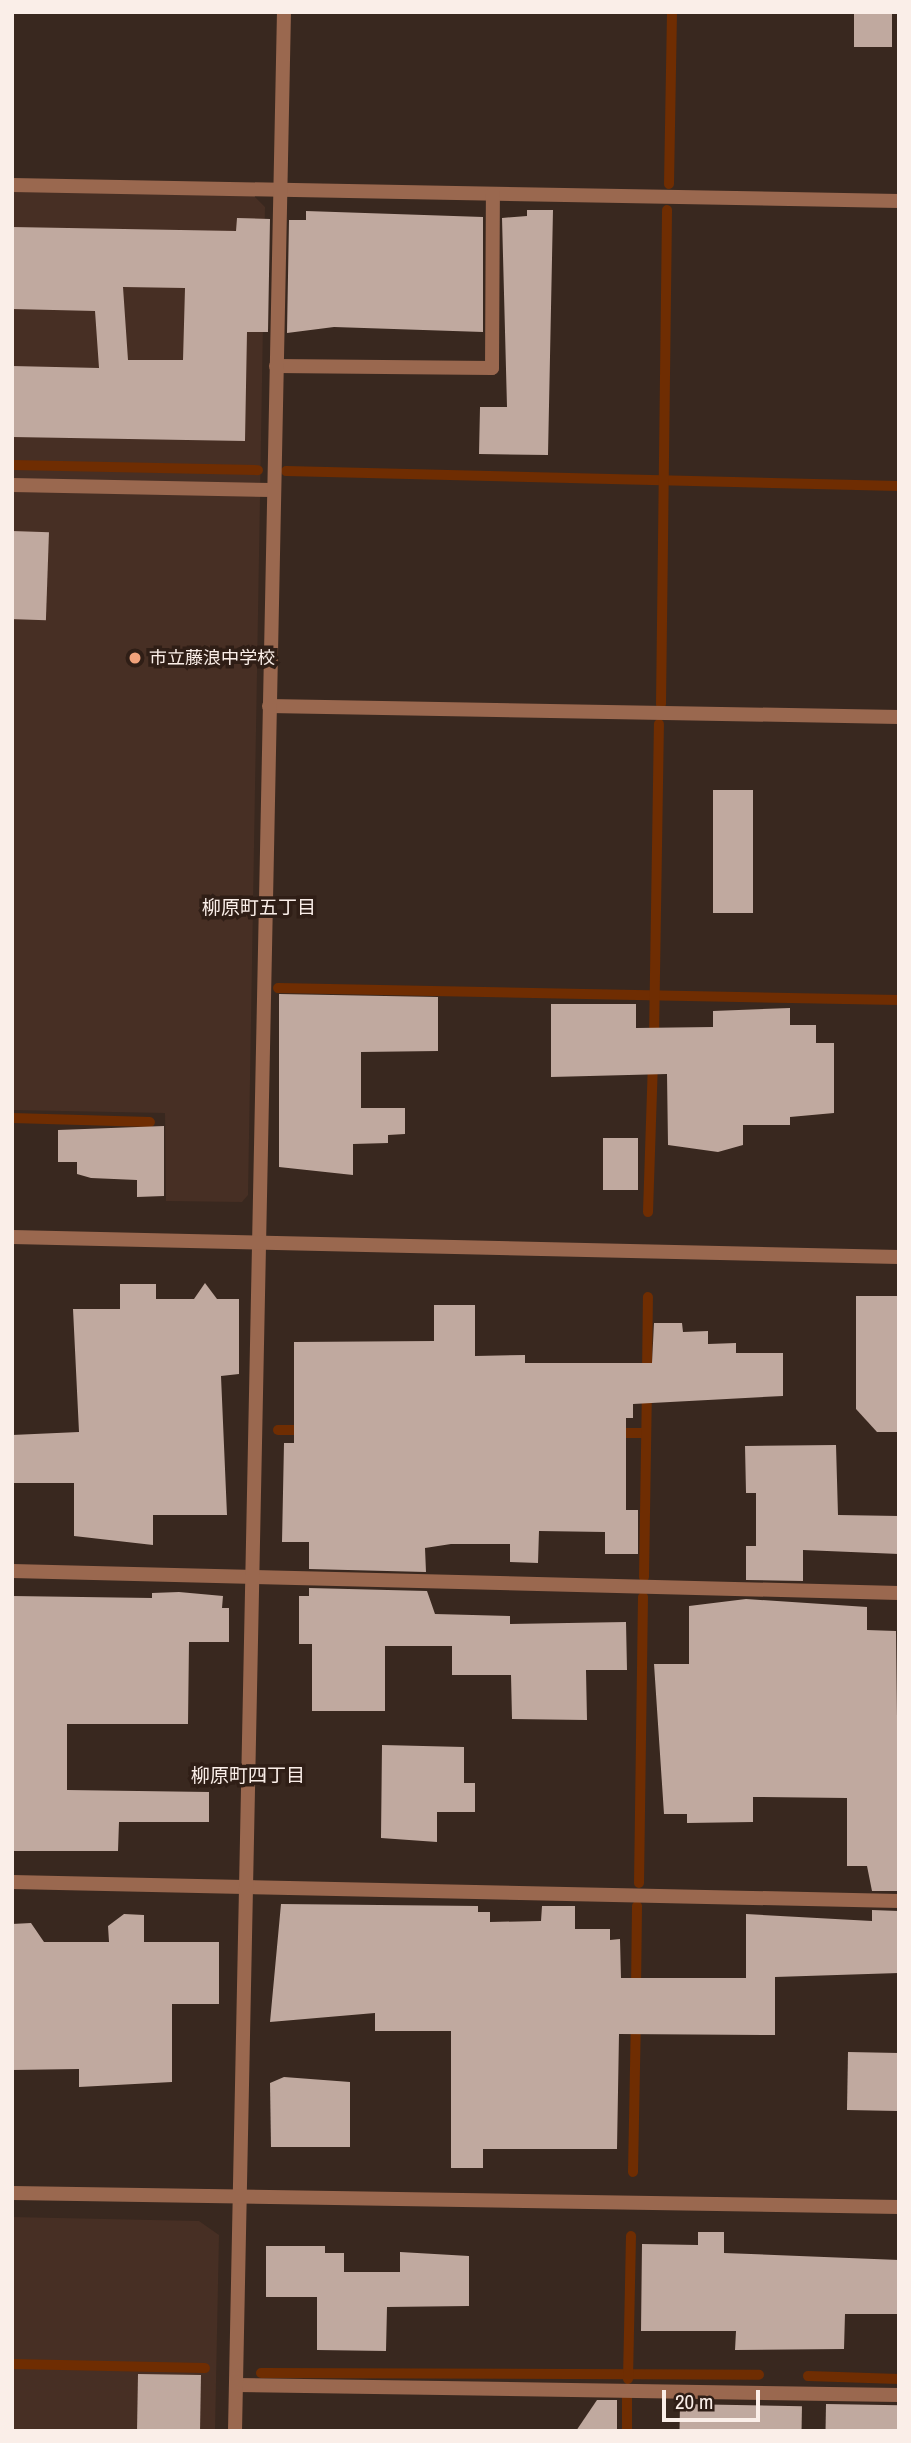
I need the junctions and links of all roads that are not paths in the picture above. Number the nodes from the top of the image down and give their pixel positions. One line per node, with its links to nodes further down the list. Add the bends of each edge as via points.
1 (284, 12): 3 (street)
2 (12, 185): 3 (street)
3 (281, 190): 4 (street); 6 (street)
4 (493, 194): 5 (street); 6 (street, via 492,368)
5 (899, 201)
6 (276, 366): 8 (street)
7 (12, 485): 8 (street)
8 (272, 490): 9 (street)
9 (269, 706): 10 (street); 12 (street)
10 (899, 717)
11 (12, 1237): 12 (street)
12 (263, 1242): 13 (street); 15 (street)
13 (899, 1257)
14 (12, 1571): 15 (street)
15 (251, 1581): 16 (street); 18 (street)
16 (899, 1593)
17 (12, 1882): 18 (street)
18 (245, 1887): 19 (street); 21 (street)
19 (899, 1901)
20 (12, 2193): 21 (street)
21 (238, 2197): 22 (street); 23 (street)
22 (899, 2207)
23 (236, 2385): 24 (street); 25 (street)
24 (899, 2395)
25 (235, 2431)

